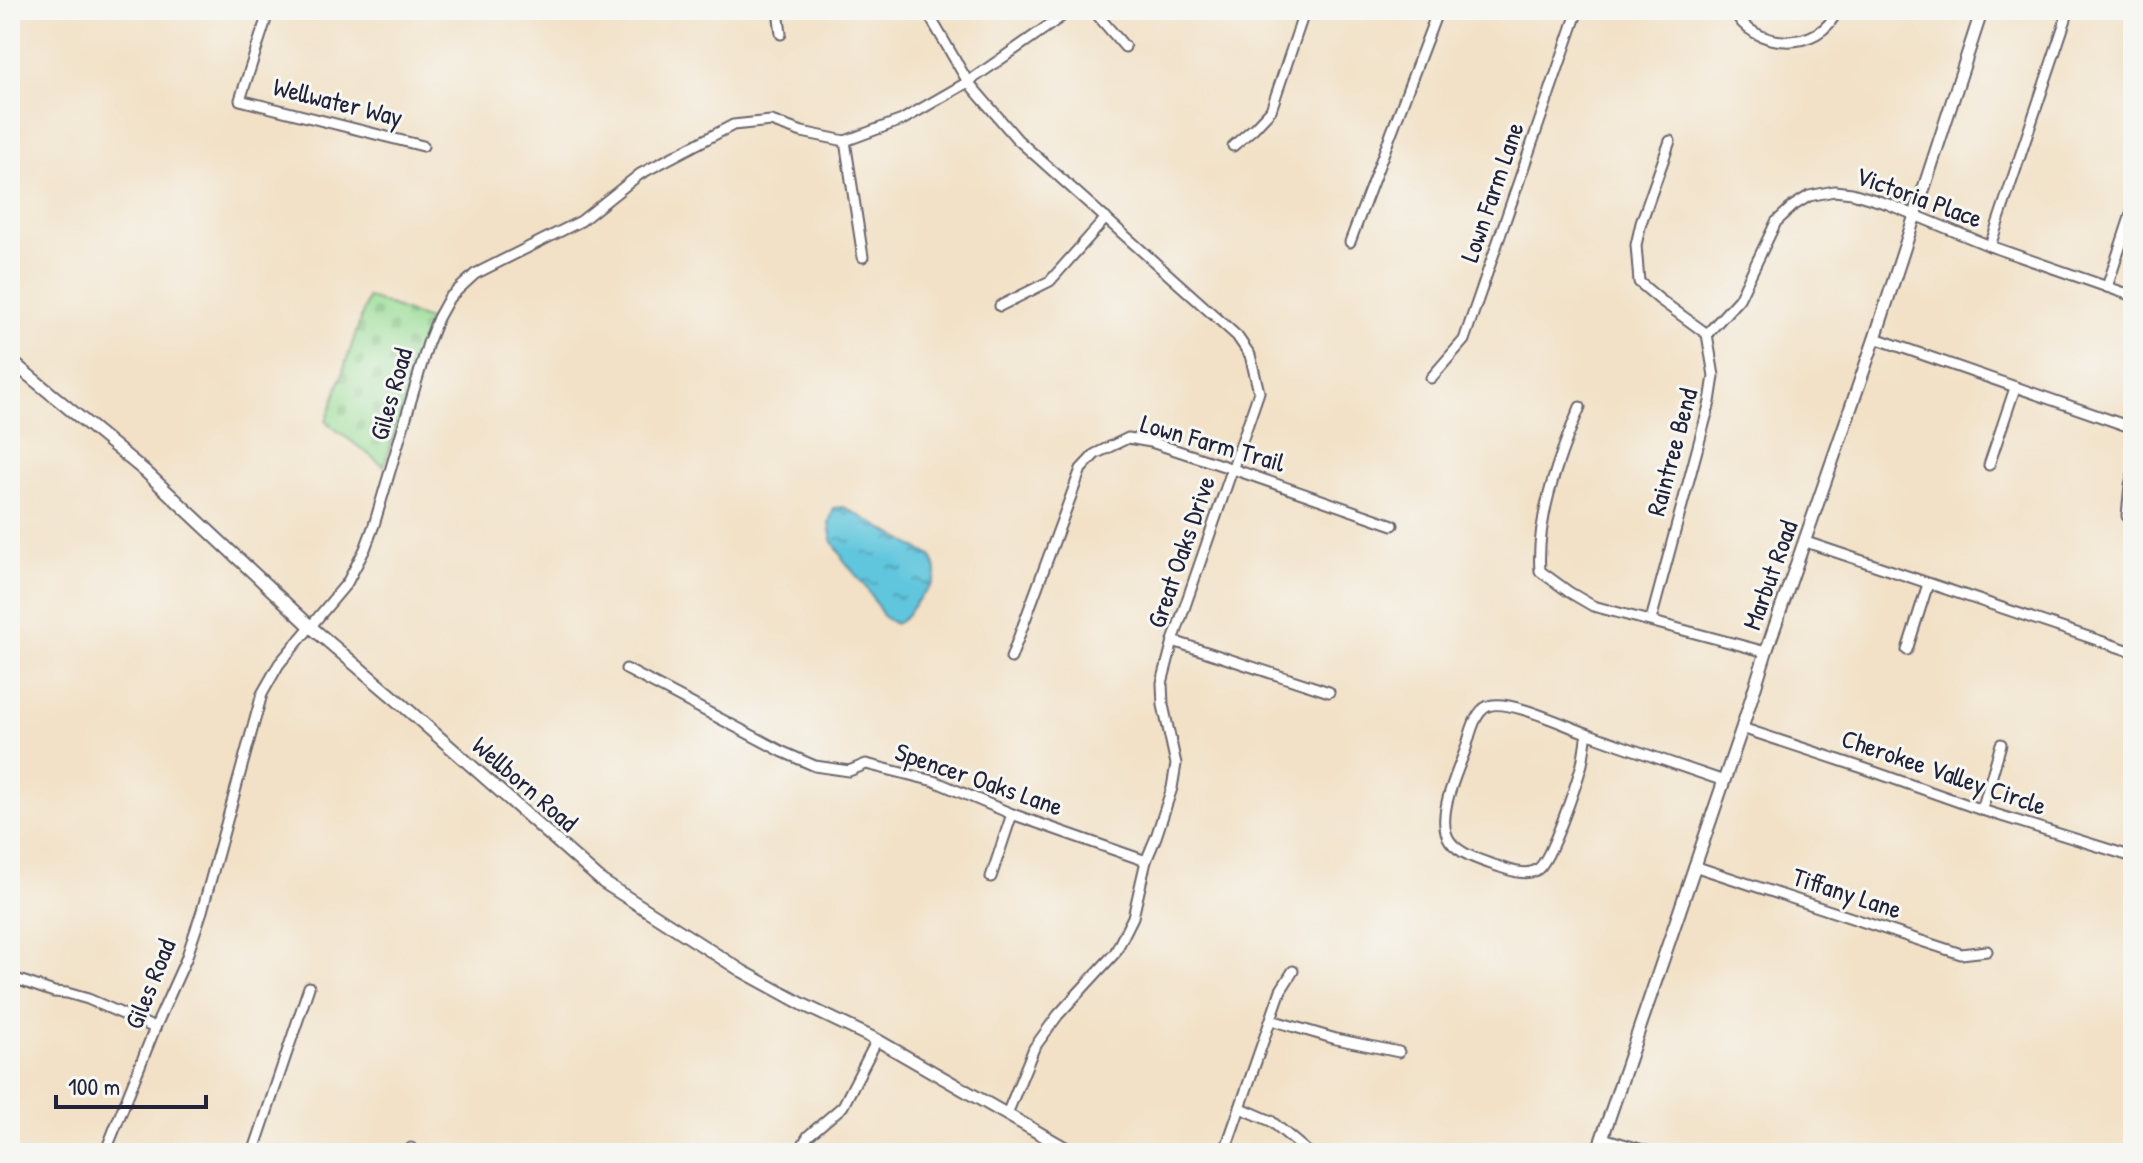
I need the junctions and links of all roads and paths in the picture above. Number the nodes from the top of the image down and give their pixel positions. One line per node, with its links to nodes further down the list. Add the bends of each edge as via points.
1 (269, 10): 18 (street, Wellwater Way, via 240,100)
2 (778, 10): 13 (street)
3 (926, 10): 15 (street, Great Oaks Drive)
4 (1071, 10): 15 (street)
5 (1093, 10): 14 (street)
6 (1305, 10): 19 (street, via 1271,110)
7 (1438, 10): 23 (street)
8 (1578, 10): 32 (street, Lown Farm Lane, via 1464,340)
9 (1734, 10): 10 (street, via 1752,31 1791,43 1821,31)
10 (1837, 10)
11 (1982, 10): 21 (street, Marbut Road)
12 (2069, 10): 24 (street)
13 (781, 34)
14 (1125, 47)
15 (968, 82): 16 (street, via 902,120); 22 (street, Great Oaks Drive, via 1017,139)
16 (845, 141): 25 (street); 44 (street, Giles Road, via 771,121 733,125 640,174 581,221 475,274 449,298 438,318 365,549 347,583)
17 (1670, 141): 29 (street, via 1636,245 1639,282)
18 (423, 146)
19 (1233, 146)
20 (2133, 208): 26 (street)
21 (1916, 215): 24 (street, Victoria Place); 29 (street, Victoria Place, via 1852,193 1809,196 1776,222 1739,299); 30 (street, Marbut Road)
22 (1106, 218): 28 (street, via 1050,281); 37 (street, Great Oaks Drive, via 1237,336 1250,355 1259,392)
23 (1350, 242)
24 (1990, 246): 26 (street, Victoria Place)
25 (863, 257)
26 (2107, 287): 27 (street, Victoria Place)
27 (2133, 296)
28 (1000, 306)
29 (1707, 334): 43 (street, Raintree Bend, via 1714,376 1710,402)
30 (1875, 338): 33 (street); 41 (street, Marbut Road)
31 (11, 363): 44 (street, Wellborn Road, via 143,470)
32 (1431, 378)
33 (2015, 388): 35 (street); 36 (street)
34 (1580, 407): 43 (street, via 1544,515 1540,571 1593,606)
35 (2133, 428)
36 (1989, 465)
37 (1233, 469): 40 (street, Lown Farm Trail); 45 (street, Great Oaks Drive); 49 (street, Lown Farm Trail, via 1128,438 1095,454 1081,469)
38 (2133, 474): 39 (street)
39 (2127, 516)
40 (1393, 525)
41 (1806, 542): 42 (street); 47 (street, Marbut Road)
42 (1928, 584): 46 (street); 48 (street)
43 (1651, 620): 47 (street)
44 (311, 627): 67 (street, Giles Road, via 262,694 198,923); 68 (street, Wellborn Road, via 603,882 742,971)
45 (1173, 641): 51 (street); 59 (street, Great Oaks Drive, via 1162,694 1176,764)
46 (1907, 650)
47 (1766, 652): 52 (street, Marbut Road)
48 (2133, 652)
49 (1011, 658)
50 (626, 669): 57 (street, Spencer Oaks Lane, via 815,766 849,771 866,764 934,781)
51 (1329, 692)
52 (1742, 728): 55 (street, Marbut Road); 56 (street, Cherokee Valley Circle)
53 (1587, 734): 53 (street, via 1510,707 1487,707 1473,726 1448,798 1444,814 1450,841 1495,866 1526,873 1538,870 1551,850); 55 (street)
54 (2001, 744): 56 (street)
55 (1724, 781): 60 (street, Marbut Road)
56 (1982, 810): 58 (street, Cherokee Valley Circle)
57 (1012, 814): 59 (street, Spencer Oaks Lane); 61 (street)
58 (2133, 857)
59 (1146, 861): 71 (street, Great Oaks Drive, via 1133,917 1115,953 1034,1048)
60 (1694, 866): 62 (street, Tiffany Lane, via 1961,954); 72 (street, Marbut Road)
61 (991, 877)
62 (1987, 951)
63 (1293, 971): 66 (street)
64 (10, 977): 67 (street, via 88,999)
65 (309, 987): 75 (street)
66 (1271, 1020): 69 (street); 70 (street)
67 (155, 1028): 74 (street, Giles Road)
68 (877, 1040): 71 (street, Wellborn Road); 76 (street, via 843,1106 808,1136)
69 (1399, 1052)
70 (1241, 1108): 73 (street); 78 (street, via 1271,1121)
71 (1007, 1114): 77 (street, Wellborn Road)
72 (1603, 1138): 79 (street, Marbut Road); 80 (street)
73 (1227, 1145)
74 (105, 1153)
75 (253, 1153)
76 (798, 1153)
77 (1074, 1153)
78 (1309, 1153)
79 (1597, 1153)
80 (1653, 1153)

